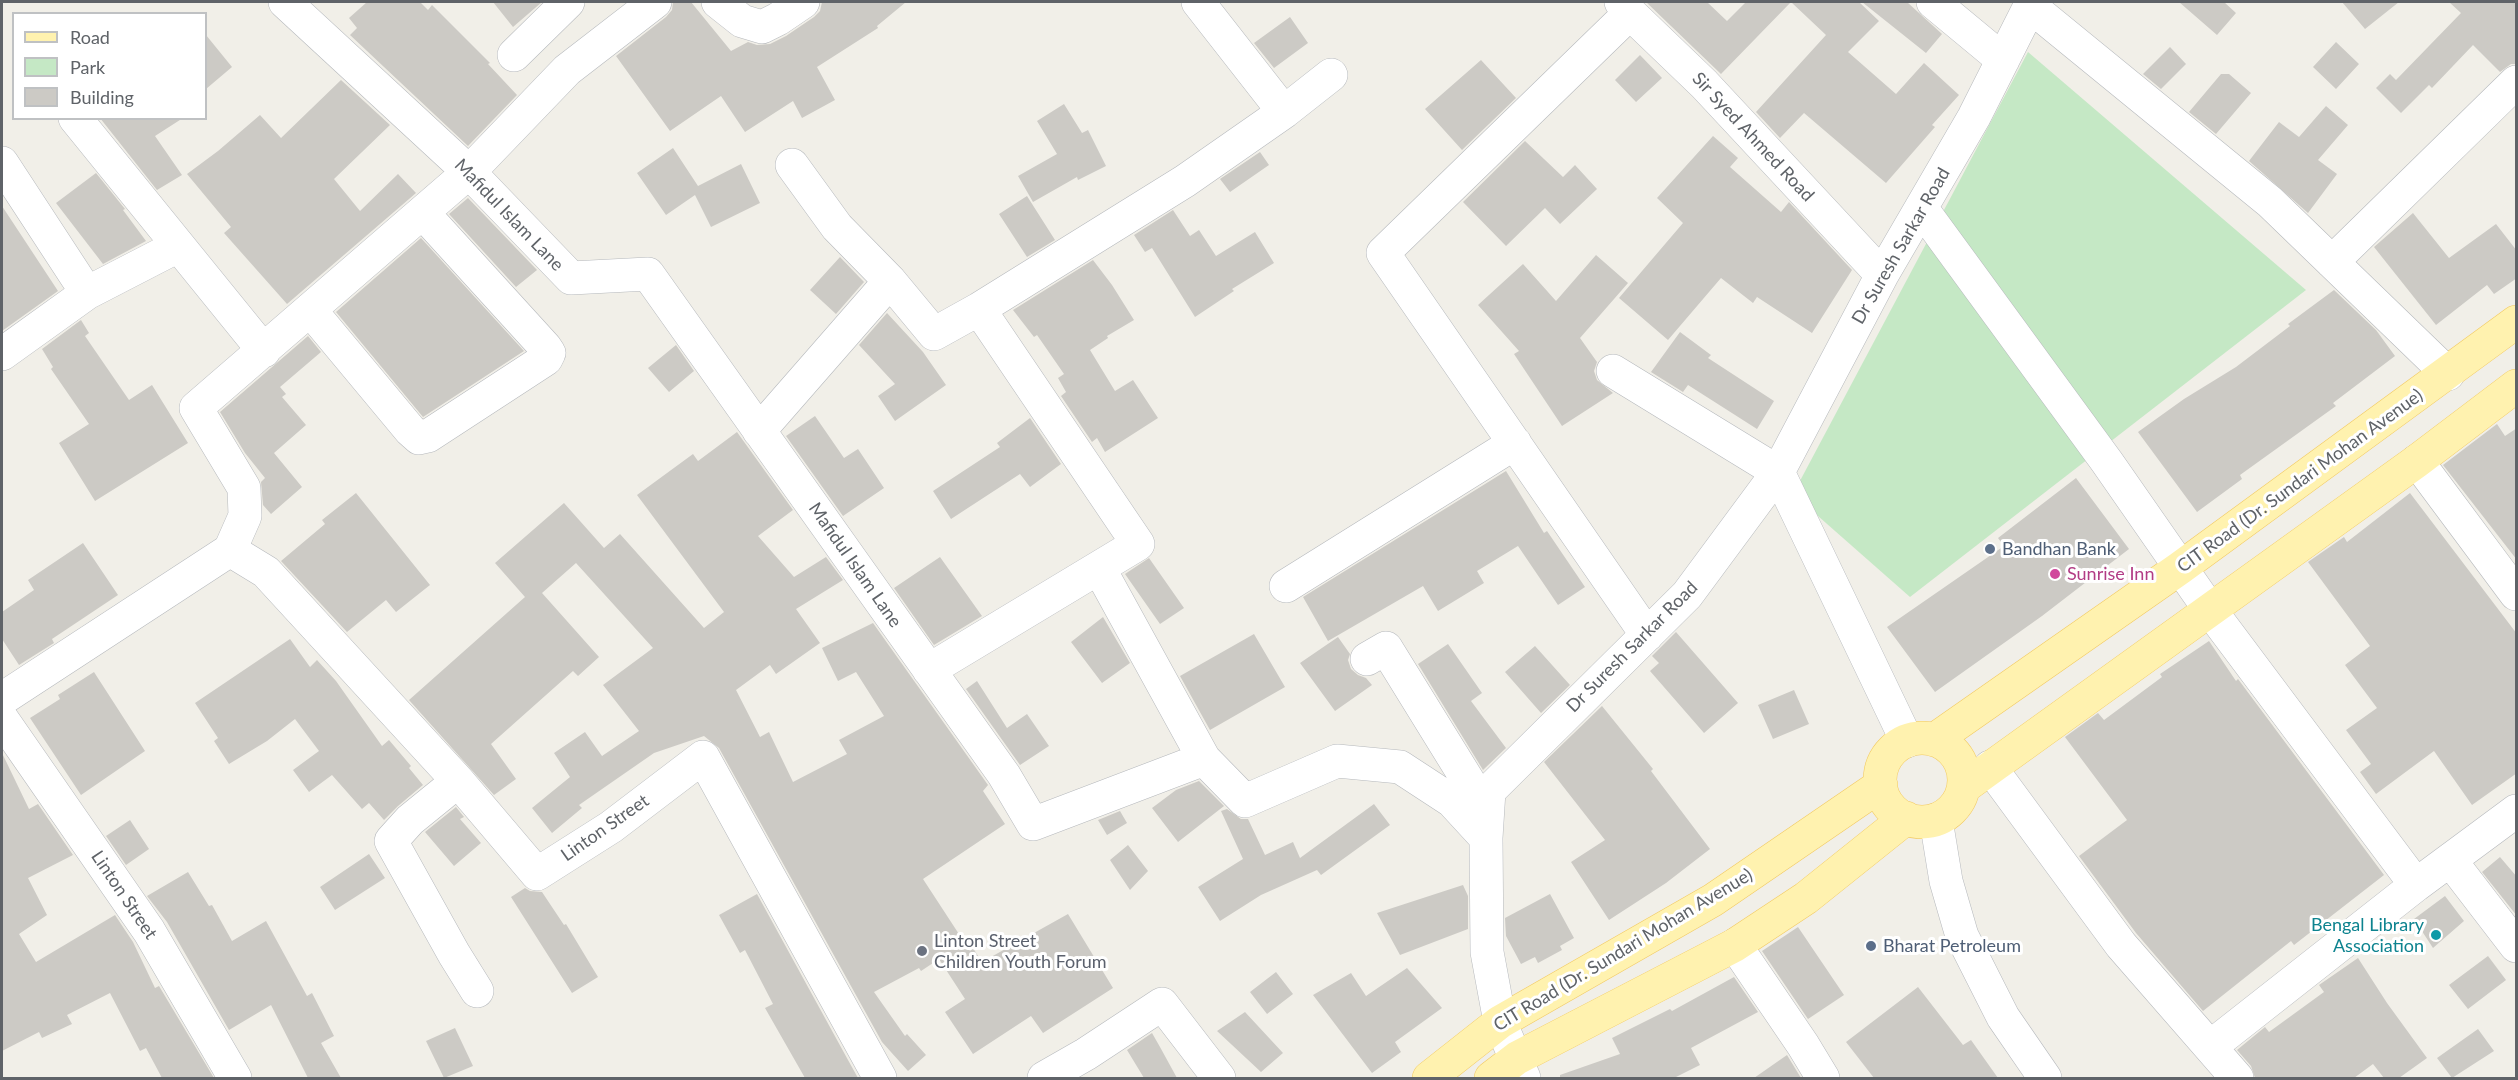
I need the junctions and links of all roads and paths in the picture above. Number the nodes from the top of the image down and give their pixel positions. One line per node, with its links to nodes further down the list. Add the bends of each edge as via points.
1 (285, 2): 18 (street, Mafidul Islam Lane)
2 (568, 2): 10 (street)
3 (654, 2): 18 (street, via 567,70)
4 (718, 2): 5 (street, via 742,21 762,27)
5 (803, 2)
6 (1198, 2): 14 (street)
7 (1933, 2): 11 (street)
8 (2031, 4): 11 (street, Dr Suresh Sarkar Road); 22 (street, via 2270,202)
9 (1625, 7): 23 (street, Sir Syed Ahmed Road, via 1704,84); 35 (street, via 1383,253)
10 (514, 55)
11 (2003, 60): 19 (street, Dr Suresh Sarkar Road)
12 (1331, 75): 14 (street)
13 (2517, 82): 22 (street)
14 (1284, 112): 26 (street, via 1185,181)
15 (77, 120): 21 (street)
16 (2, 163): 25 (street)
17 (792, 165): 24 (street, via 837,227)
18 (469, 172): 20 (street); 34 (street, Mafidul Islam Lane, via 571,278 648,274)
19 (1922, 209): 23 (street, Dr Suresh Sarkar Road); 40 (street)
20 (423, 213): 27 (street); 27 (street, via 545,347 549,353 546,359 428,436 419,438)
21 (178, 246): 25 (street); 29 (street)
22 (2332, 262): 32 (street)
23 (1882, 275): 37 (street, Dr Suresh Sarkar Road)
24 (890, 281): 26 (street, via 934,334); 34 (street)
25 (87, 293): 30 (street)
26 (979, 309): 39 (street, via 1138,544)
27 (311, 310): 29 (street)
28 (2517, 322): 32 (main road, CIT Road (Dr. Sundari Mohan Avenue))
29 (264, 351): 38 (street, via 196,408 244,488 244,516)
30 (2, 354)
31 (1613, 371): 37 (street)
32 (2448, 374): 40 (main road, CIT Road (Dr. Sundari Mohan Avenue))
33 (2517, 386): 36 (main road)
34 (759, 431): 46 (street, Mafidul Islam Lane)
35 (1515, 443): 41 (street); 44 (street)
36 (2417, 461): 42 (street); 43 (main road)
37 (1778, 472): 44 (street, Dr Suresh Sarkar Road, via 1687,595); 49 (street)
38 (230, 550): 47 (street); 52 (street, Linton Street, via 266,572)
39 (1099, 568): 46 (street); 50 (street)
40 (2180, 568): 43 (street); 49 (main road, CIT Road (Dr. Sundari Mohan Avenue))
41 (1286, 586)
42 (2517, 594)
43 (2210, 610): 51 (main road); 60 (street)
44 (1647, 635): 55 (street, Dr Suresh Sarkar Road)
45 (1367, 660): 55 (street, via 1386,648 1478,797)
46 (929, 670): 50 (street, Mafidul Islam Lane, via 1004,775 1033,824)
47 (2, 699)
48 (2, 718): 67 (street, Linton Street, via 149,931)
49 (1921, 740): 53 (main road, via 1895,748 1886,758); 54 (main road, via 1947,746 1958,757)
50 (1204, 759): 58 (street, via 1245,801 1337,761 1400,767 1452,801)
51 (1990, 767): 54 (main road); 65 (street, via 2121,945)
52 (458, 781): 63 (street, via 410,819 391,840); 68 (street, Linton Street, via 537,874 611,827 703,757)
53 (1881, 785): 57 (main road, via 1893,810); 64 (main road, CIT Road (Dr. Sundari Mohan Avenue), via 1713,900)
54 (1964, 787): 57 (main road, via 1949,813)
55 (1490, 790): 58 (street)
56 (2517, 811): 59 (street)
57 (1921, 819): 61 (main road); 74 (street, via 1946,881 1962,936 2002,1017)
58 (1486, 838): 64 (street, via 1487,952)
59 (2450, 860): 60 (street); 62 (street)
60 (2416, 885): 65 (street)
61 (1736, 945): 66 (main road); 73 (street)
62 (2517, 946)
63 (477, 990)
64 (1500, 1022): 66 (street); 71 (main road, CIT Road (Dr. Sundari Mohan Avenue))
65 (2210, 1047): 75 (street)
66 (1520, 1069): 72 (main road)
67 (235, 1078)
68 (880, 1078)
69 (1044, 1078): 70 (street, via 1162,1004)
70 (1219, 1078)
71 (1429, 1078)
72 (1491, 1078)
73 (1823, 1078)
74 (2045, 1078)
75 (2237, 1078)

